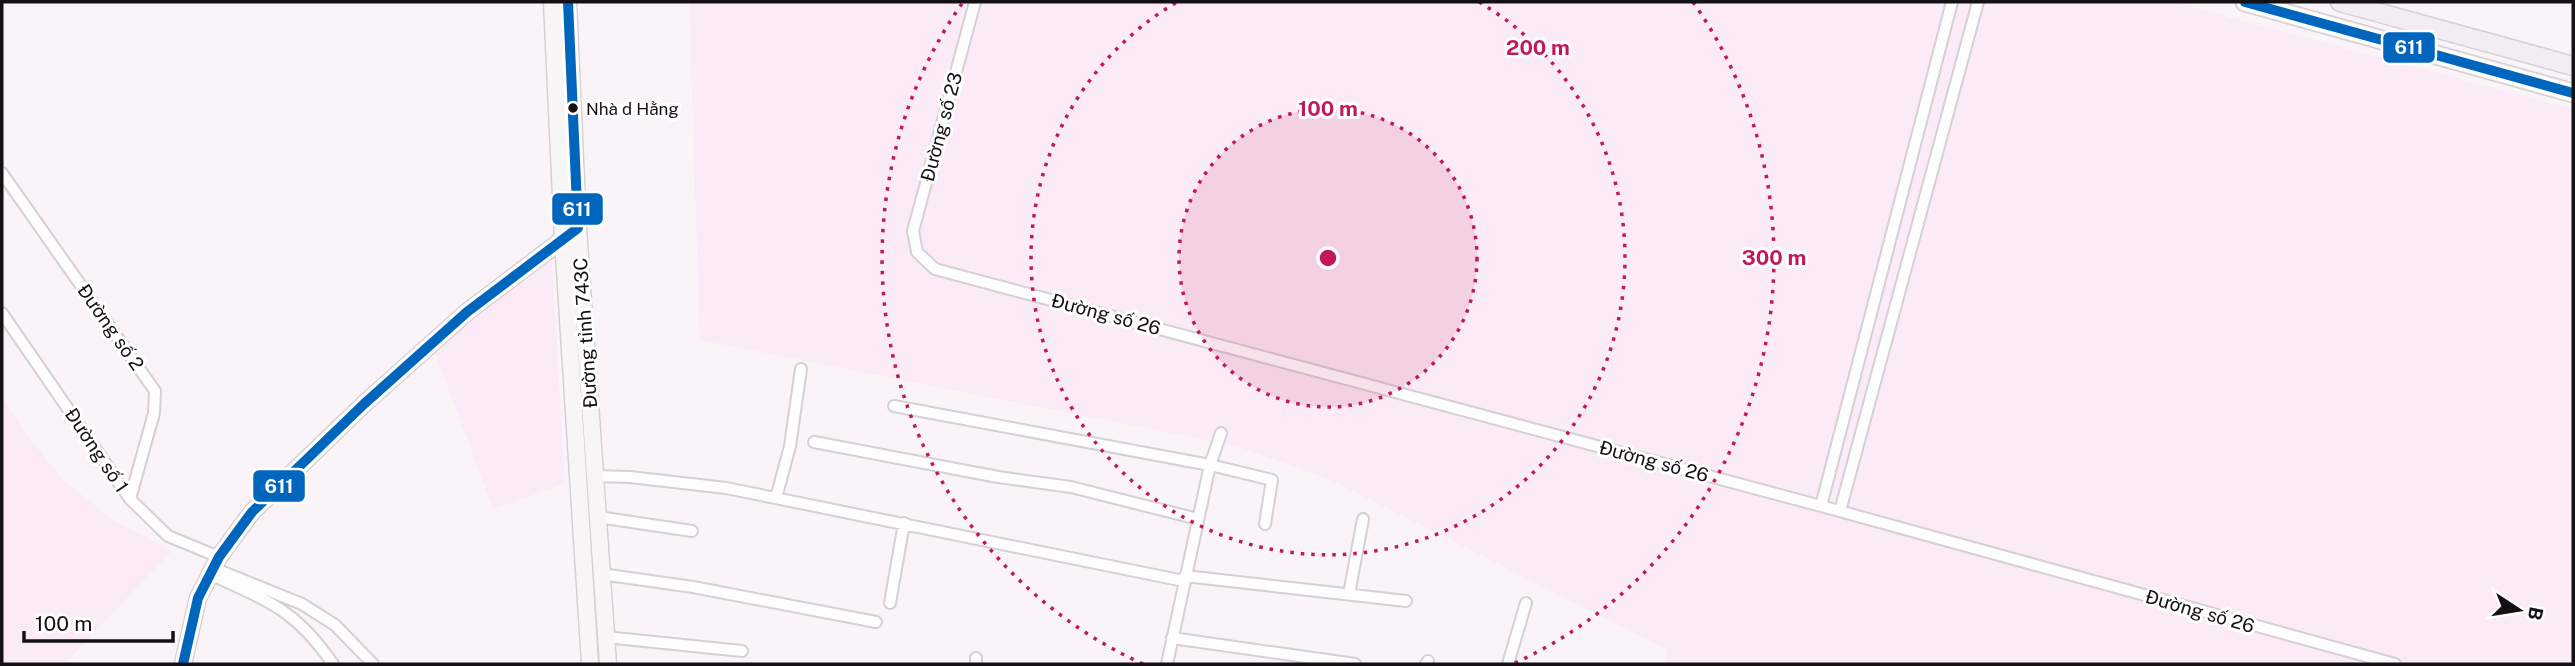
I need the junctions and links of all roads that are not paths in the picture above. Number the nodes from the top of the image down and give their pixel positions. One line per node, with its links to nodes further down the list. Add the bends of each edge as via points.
1 (552, 2): 16 (main road, Đường tỉnh 743C)
2 (568, 2): 14 (main road, Đường tỉnh 743C)
3 (975, 2): 17 (street, Đường số 23, via 913,231)
4 (1952, 2): 13 (street)
5 (1978, 2): 15 (street)
6 (2245, 2): 10 (main road)
7 (2340, 2): 8 (main road)
8 (2490, 43): 9 (main road); 10 (main road)
9 (2573, 66)
10 (2483, 68): 11 (main road)
11 (2573, 93)
12 (2, 173): 26 (street, Đường số 2, via 155,391 154,413)
13 (1896, 226): 15 (street); 27 (street)
14 (578, 228): 16 (main road); 24 (main road, Đường tỉnh 743C)
15 (1916, 229): 28 (street)
16 (563, 240): 35 (main road, via 467,312 364,404 252,512); 49 (main road, Đường tỉnh 743C)
17 (917, 252): 27 (street, Đường số 26, via 936,269)
18 (2, 313): 26 (street, Đường số 1)
19 (801, 369): 25 (street, via 790,446)
20 (894, 405): 23 (street)
21 (1221, 433): 23 (street)
22 (814, 442): 30 (street, via 1071,487)
23 (1210, 465): 30 (street); 33 (street, via 1272,480)
24 (595, 476): 25 (street, via 726,488); 29 (main road, Đường tỉnh 743C)
25 (776, 498): 32 (street)
26 (130, 499): 35 (street, Đường số 1, via 168,536)
27 (1821, 506): 28 (street, Đường số 26)
28 (1840, 511): 54 (street, Đường số 26)
29 (598, 517): 34 (street); 36 (main road, Đường tỉnh 743C)
30 (1198, 519): 37 (street)
31 (1363, 519): 38 (street)
32 (904, 523): 37 (street); 40 (street)
33 (1265, 524)
34 (692, 531)
35 (214, 566): 46 (main road, via 198,598); 47 (street, via 284,609 313,636); 48 (street, via 302,604 335,625)
36 (601, 574): 42 (street); 43 (main road, Đường tỉnh 743C)
37 (1184, 579): 38 (street); 44 (street)
38 (1349, 594): 39 (street)
39 (1406, 601)
40 (890, 603)
41 (1526, 603): 53 (street)
42 (876, 622)
43 (605, 637): 45 (street); 50 (main road, Đường tỉnh 743C)
44 (1172, 638): 51 (street); 52 (street)
45 (743, 651)
46 (183, 664)
47 (333, 664)
48 (373, 664)
49 (590, 664)
50 (608, 664)
51 (1167, 664)
52 (1354, 664)
53 (1508, 664)
54 (2395, 664)

